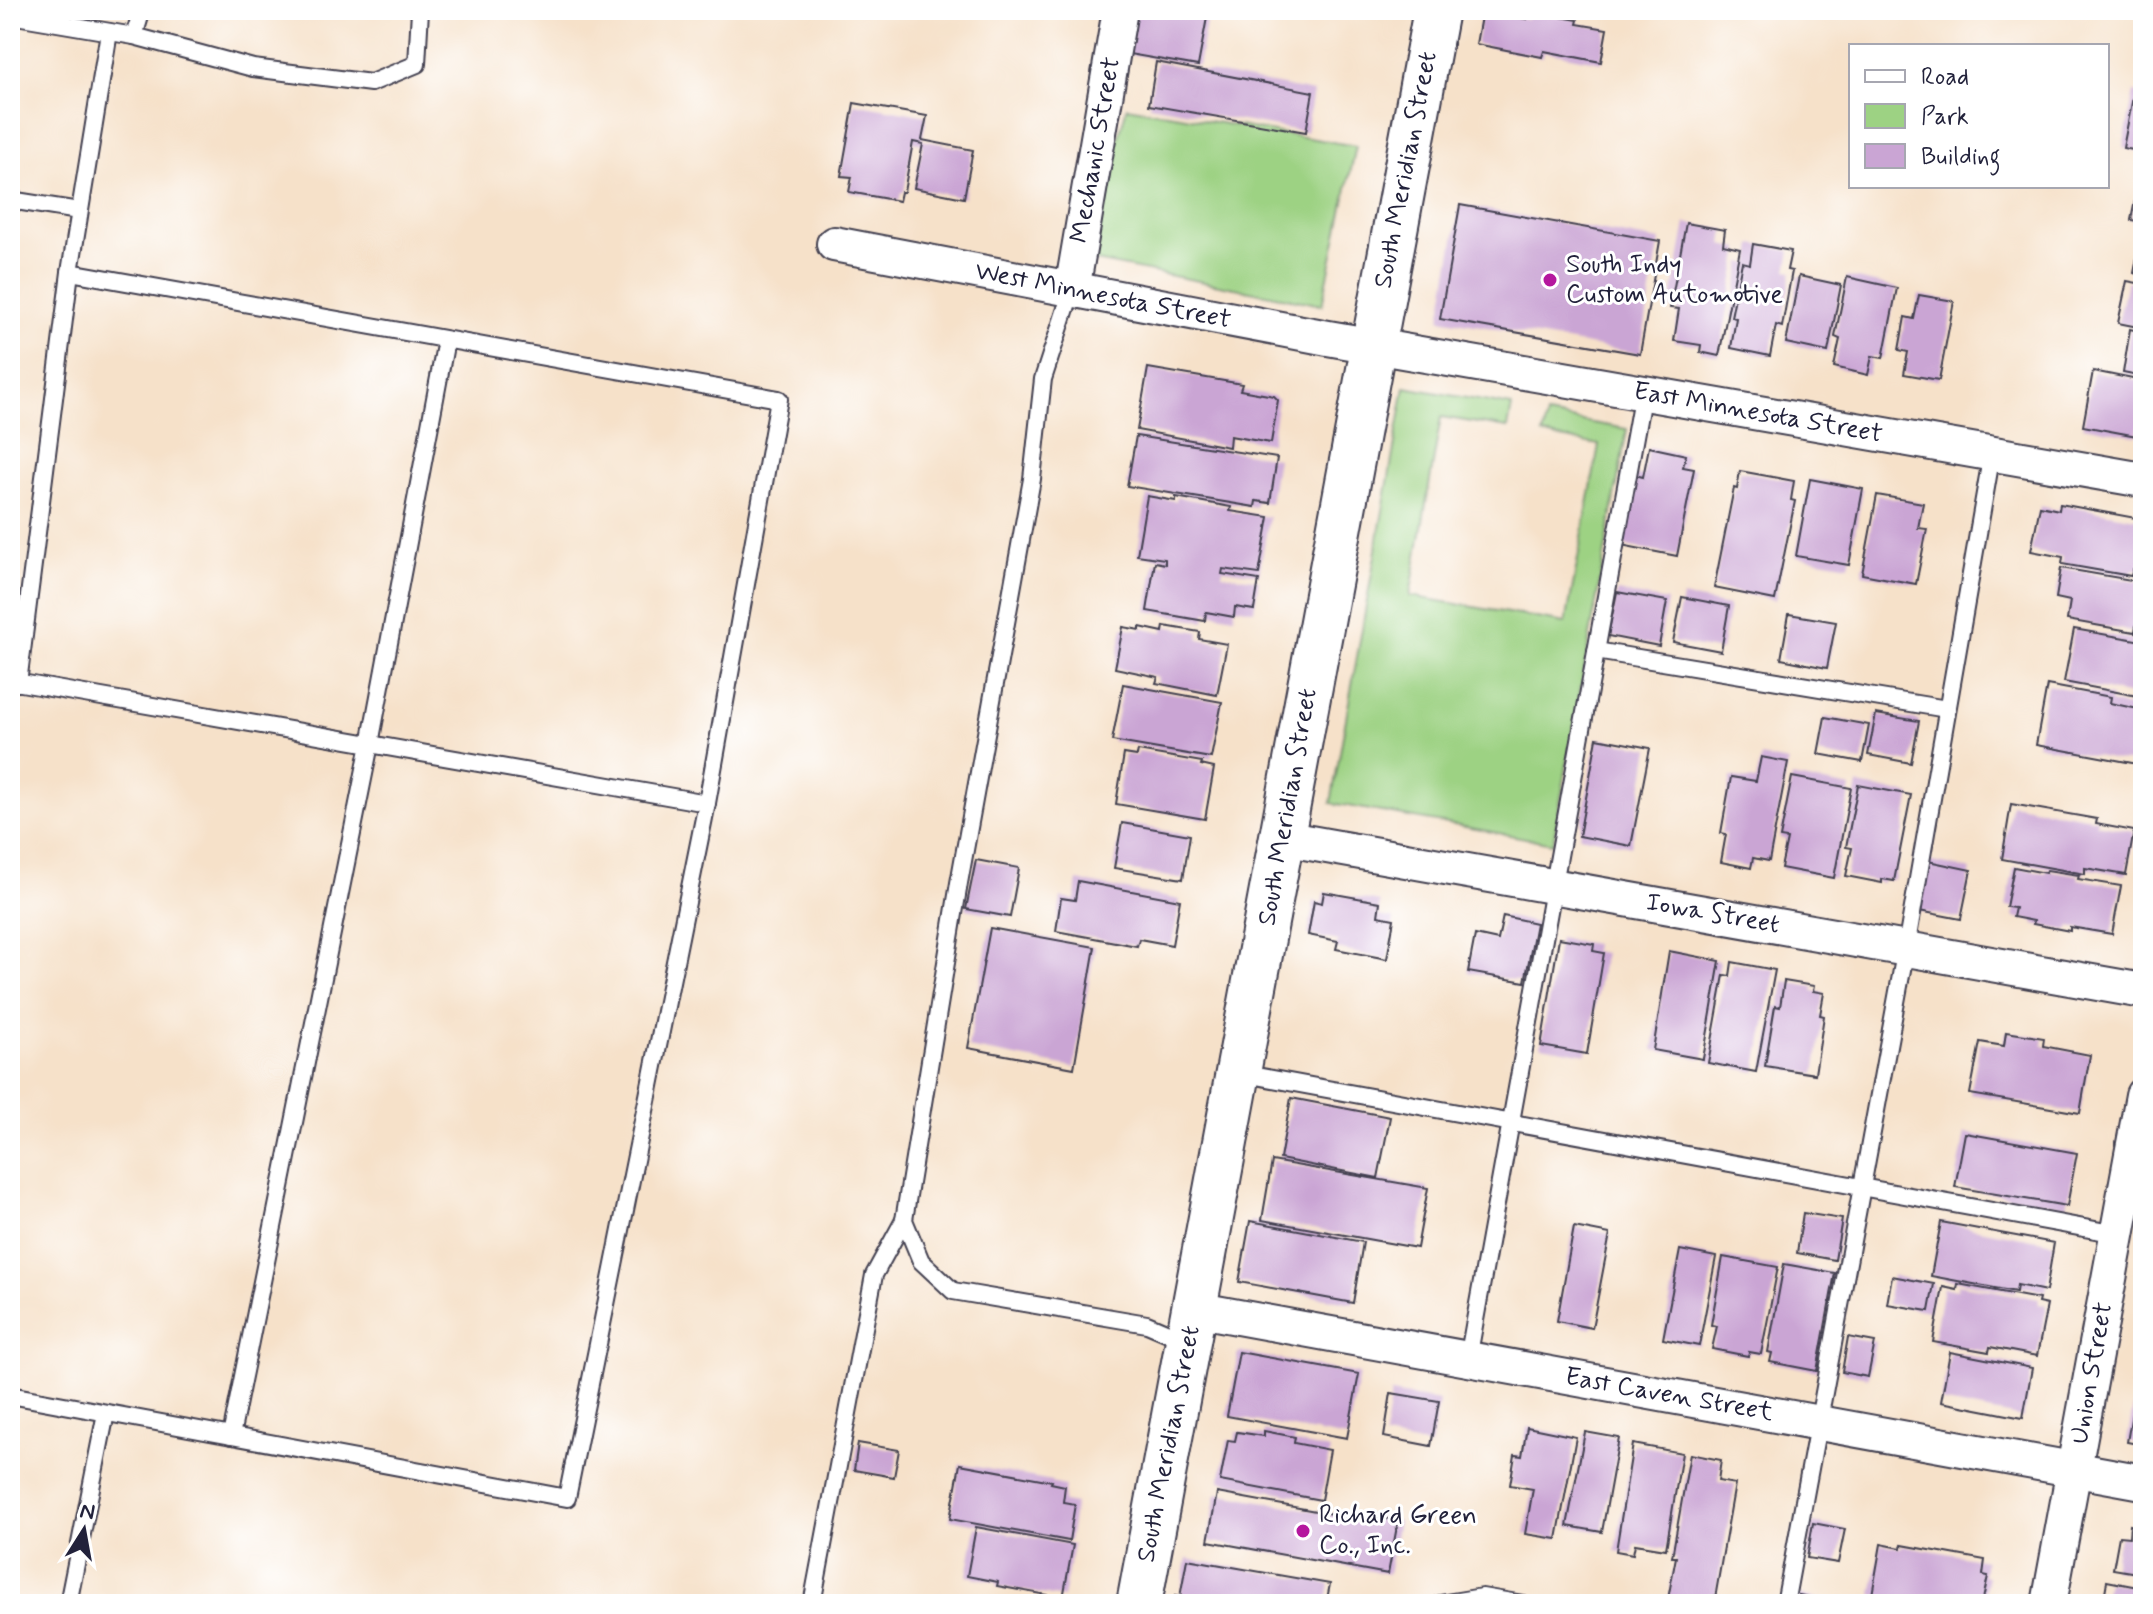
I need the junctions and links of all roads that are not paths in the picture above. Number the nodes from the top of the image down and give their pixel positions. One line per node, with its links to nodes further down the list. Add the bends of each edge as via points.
1 (142, 10): 7 (lane)
2 (420, 10): 7 (lane, via 417,64 371,83 253,68)
3 (1120, 10): 12 (street, Mechanic Street)
4 (1436, 10): 14 (main road, South Meridian Street)
5 (10, 15): 6 (lane)
6 (109, 32): 7 (lane); 9 (lane)
7 (134, 36)
8 (10, 200): 9 (lane)
9 (79, 211): 11 (lane)
10 (834, 244): 12 (street, West Minnesota Street)
11 (70, 272): 13 (lane); 19 (lane)
12 (1072, 290): 14 (street, West Minnesota Street); 31 (lane, via 1043,379 1032,479)
13 (446, 340): 21 (lane); 22 (lane, via 779,399)
14 (1373, 346): 15 (street, East Minnesota Street); 23 (main road, South Meridian Street)
15 (1643, 392): 16 (street, East Minnesota Street); 18 (lane)
16 (1992, 453): 17 (street, East Minnesota Street); 20 (lane)
17 (2143, 480)
18 (1596, 651): 20 (lane); 24 (lane)
19 (14, 682): 21 (lane)
20 (1947, 709): 25 (lane)
21 (370, 744): 22 (lane); 38 (lane)
22 (707, 803): 38 (lane, via 567,1498)
23 (1282, 838): 24 (street, Iowa Street); 27 (main road, South Meridian Street)
24 (1554, 886): 25 (street, Iowa Street); 29 (lane)
25 (1906, 948): 26 (street, Iowa Street); 30 (lane)
26 (2143, 991)
27 (1239, 1073): 29 (lane); 33 (main road, South Meridian Street)
28 (2143, 1095): 32 (street, Union Street)
29 (1511, 1123): 30 (lane); 34 (lane)
30 (1862, 1187): 32 (lane); 37 (lane)
31 (904, 1220): 33 (lane, via 921,1261 953,1291 1147,1324); 42 (lane, via 874,1275)
32 (2117, 1234): 39 (street, Union Street)
33 (1192, 1325): 34 (street, East Caven Street); 43 (main road, South Meridian Street)
34 (1468, 1359): 37 (street, East Caven Street)
35 (10, 1395): 36 (lane)
36 (106, 1413): 38 (lane); 41 (lane)
37 (1819, 1423): 39 (street, East Caven Street); 46 (lane)
38 (231, 1436)
39 (2074, 1469): 40 (street, East Caven Street); 47 (street, Union Street)
40 (2143, 1482)
41 (68, 1604)
42 (812, 1604)
43 (1139, 1604)
44 (1440, 1604): 45 (lane, via 1482,1597)
45 (1523, 1604)
46 (1785, 1604)
47 (2049, 1604)

